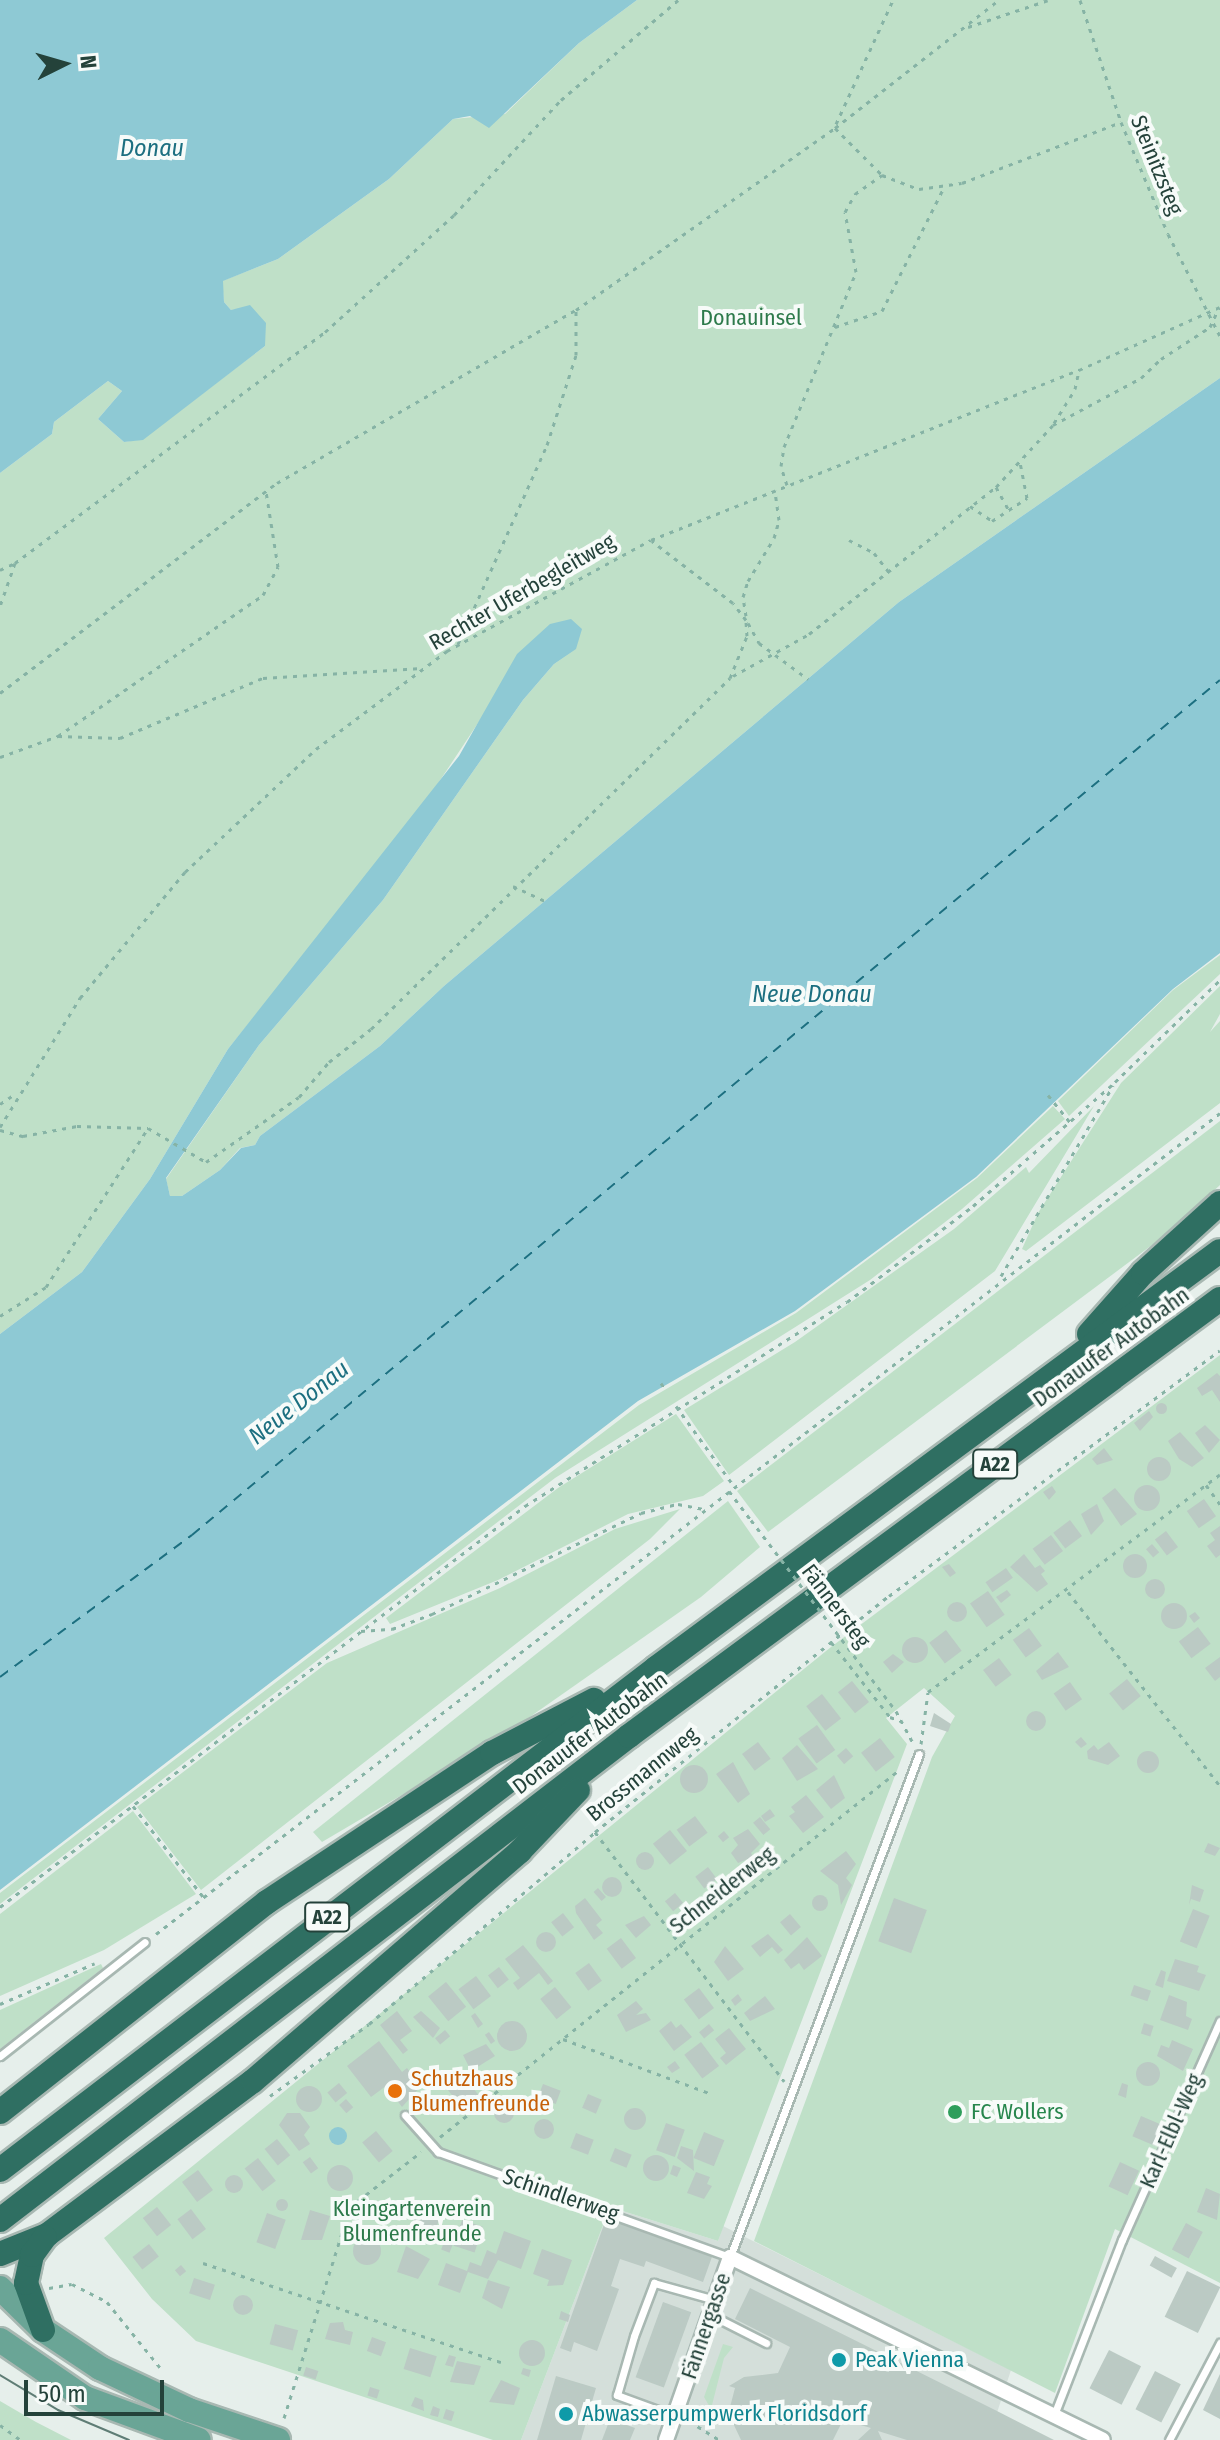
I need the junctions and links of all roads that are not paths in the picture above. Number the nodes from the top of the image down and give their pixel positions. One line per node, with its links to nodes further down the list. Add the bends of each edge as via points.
1 (1220, 1203): 4 (highway, via 1143,1273)
2 (1220, 1251): 4 (highway, Donauufer Autobahn / A22)
3 (1220, 1299): 6 (highway, Donauufer Autobahn / A22)
4 (1059, 1368): 5 (highway, Donauufer Autobahn / A22)
5 (656, 1668): 11 (highway, via 492,1753 362,1837 185,1963); 13 (highway, Donauufer Autobahn / A22)
6 (629, 1736): 14 (highway, Donauufer Autobahn / A22); 15 (highway, via 520,1851 325,2022)
7 (919, 1754): 17 (lane)
8 (145, 1942): 10 (lane)
9 (1220, 2021): 26 (lane, Karl-Elbl-Weg, via 1122,2240)
10 (0, 2056)
11 (2, 2111)
12 (405, 2115): 17 (lane, Schindlerweg, via 428,2146)
13 (0, 2170)
14 (0, 2220)
15 (47, 2235): 16 (highway); 22 (highway, via 27,2272 27,2292)
16 (0, 2254)
17 (730, 2257): 19 (street, Fännergasse); 26 (street)
18 (0, 2288): 22 (main road)
19 (715, 2300): 21 (street, Fännergasse); 27 (lane, via 654,2283 634,2336 617,2395)
20 (0, 2308): 22 (main road)
21 (710, 2315): 24 (lane); 27 (street, Fännergasse)
22 (43, 2330): 28 (main road, via 145,2391)
23 (0, 2340): 29 (main road, via 85,2398)
24 (766, 2343)
25 (1220, 2343): 32 (lane)
26 (1054, 2415): 31 (street)
27 (674, 2416): 30 (street, Fännergasse)
28 (281, 2429)
29 (199, 2440)
30 (666, 2440)
31 (1103, 2440)
32 (1169, 2440)

